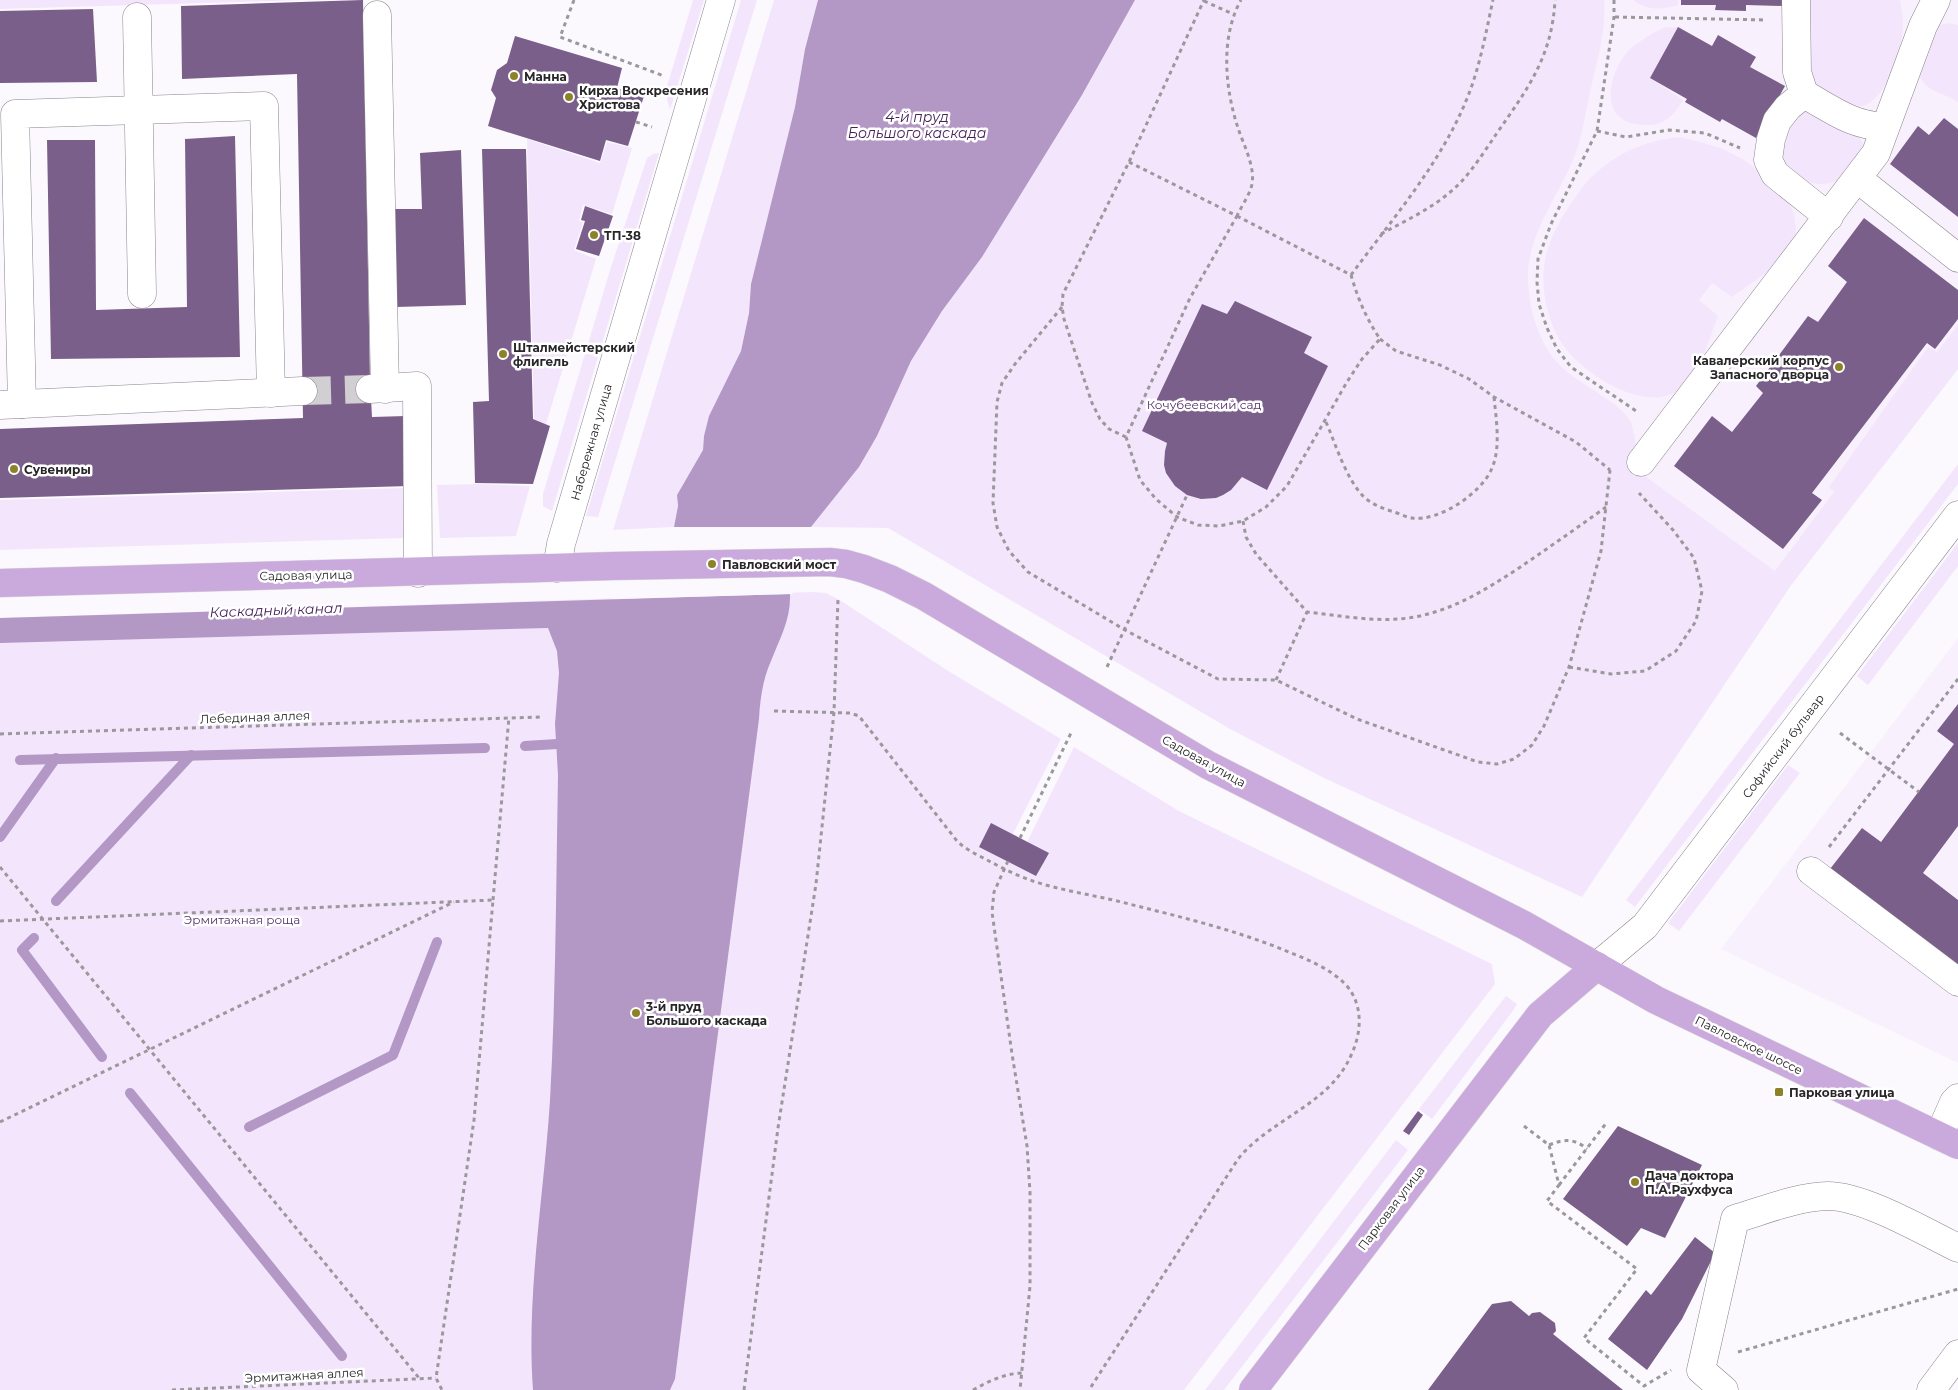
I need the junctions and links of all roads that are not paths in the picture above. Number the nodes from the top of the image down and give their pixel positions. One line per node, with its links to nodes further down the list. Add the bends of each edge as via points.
1 (721, 0): 18 (street, Набережная улица, via 561,544)
2 (1936, 0): 8 (street, via 1922,26)
3 (1796, 11): 6 (street, via 1797,72)
4 (377, 15): 19 (street, via 377,389 417,386)
5 (137, 17): 7 (street)
6 (1804, 94): 8 (street, via 1852,122); 10 (street, via 1777,122 1768,160 1775,174)
7 (139, 110): 12 (street); 14 (street, via 264,106); 15 (street, via 15,114)
8 (1885, 127): 9 (street, via 1876,153)
9 (1858, 179): 10 (street); 11 (street)
10 (1829, 217): 16 (street)
11 (1958, 258)
12 (142, 294)
13 (303, 392): 14 (street)
14 (271, 393): 15 (street)
15 (11, 405)
16 (1641, 462)
17 (1958, 515): 22 (street, Софийский бульвар, via 1645,926)
18 (557, 568): 19 (main road, Садовая улица); 22 (main road, Садовая улица, via 812,562 846,564 864,569 924,596 1208,765 1524,925)
19 (418, 572): 20 (main road, Садовая улица)
20 (0, 583)
21 (1811, 871): 23 (street)
22 (1597, 966): 25 (main road, Павловское шоссе, via 1656,1000); 28 (main road, Парковая улица, via 1540,1015)
23 (1958, 982)
24 (1958, 1098): 25 (street, via 1954,1102)
25 (1948, 1140)
26 (1958, 1248): 29 (street, via 1856,1200 1829,1196 1800,1199 1736,1219 1701,1370)
27 (1958, 1354): 30 (street)
28 (1253, 1390)
29 (1724, 1390)
30 (1931, 1390)

